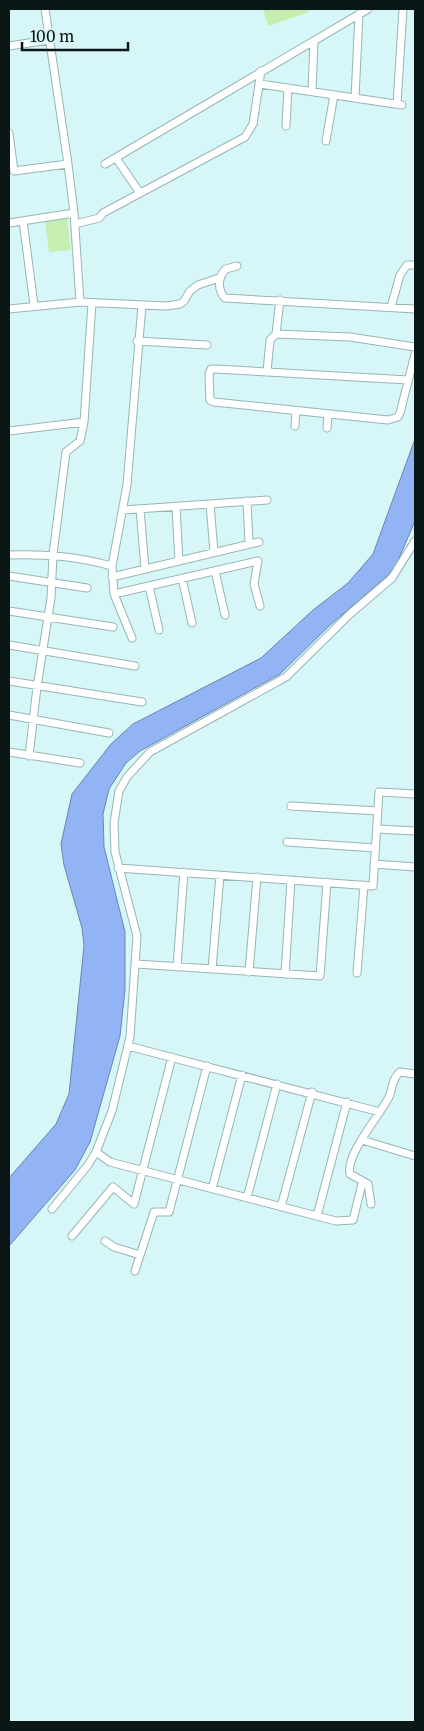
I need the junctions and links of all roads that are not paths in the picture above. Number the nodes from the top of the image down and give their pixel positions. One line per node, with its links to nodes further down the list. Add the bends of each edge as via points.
1 (45, 9): 5 (street)
2 (368, 9): 4 (street)
3 (403, 9): 13 (street, via 399,105)
4 (359, 14): 6 (street); 13 (street)
5 (49, 40): 7 (street); 18 (street)
6 (314, 41): 8 (street); 11 (street)
7 (9, 46)
8 (261, 71): 9 (street); 17 (street)
9 (260, 84): 10 (street); 21 (street, via 253,124 245,137)
10 (288, 88): 11 (street); 14 (street)
11 (312, 91): 12 (street)
12 (334, 95): 13 (street); 16 (street)
13 (355, 98)
14 (286, 126)
15 (9, 133): 20 (street)
16 (326, 141)
17 (116, 158): 19 (street); 21 (street)
18 (68, 164): 20 (street); 22 (street)
19 (105, 164)
20 (11, 172)
21 (140, 193): 25 (street, via 98,218)
22 (74, 213): 23 (street); 25 (street)
23 (23, 221): 24 (street); 32 (street)
24 (9, 223)
25 (75, 224): 30 (street)
26 (415, 265): 34 (street, via 407,266 400,275)
27 (237, 266): 28 (street, via 226,269)
28 (219, 278): 29 (street, via 225,298); 33 (street, via 198,285 180,304)
29 (280, 300): 34 (street); 37 (street)
30 (80, 302): 31 (street); 32 (street)
31 (92, 303): 33 (street); 46 (street)
32 (34, 305): 35 (street)
33 (142, 305): 38 (street)
34 (391, 307): 36 (street)
35 (9, 309)
36 (415, 309)
37 (276, 334): 40 (street, via 350,337); 42 (street, via 270,340)
38 (137, 341): 39 (street); 55 (street)
39 (207, 344)
40 (415, 347)
41 (415, 354): 43 (street)
42 (267, 372): 43 (street); 44 (street, via 211,369 210,400)
43 (408, 380): 45 (street, via 400,413 394,419)
44 (296, 411): 45 (street); 47 (street)
45 (328, 414): 48 (street)
46 (84, 422): 49 (street); 60 (street, via 80,441 66,452)
47 (295, 426)
48 (327, 428)
49 (9, 431)
50 (267, 500): 51 (street)
51 (247, 502): 52 (street); 58 (street)
52 (210, 504): 53 (street); 59 (street)
53 (176, 507): 54 (street); 62 (street)
54 (140, 509): 55 (street); 64 (street)
55 (123, 510): 63 (street)
56 (415, 540): 102 (street, via 392,578 286,677 164,744 137,764 120,791 115,810 114,841)
57 (259, 542): 58 (street)
58 (250, 543): 59 (street)
59 (214, 552): 62 (street)
60 (53, 554): 61 (street); 63 (street); 69 (street)
61 (9, 555)
62 (178, 561): 64 (street)
63 (112, 566): 67 (street)
64 (145, 569): 67 (street)
65 (215, 571): 68 (street); 73 (street, via 258,561 254,584); 75 (street)
66 (9, 576): 69 (street)
67 (112, 577): 72 (street)
68 (182, 578): 70 (street); 77 (street)
69 (52, 582): 71 (street); 76 (street)
70 (148, 586): 72 (street); 79 (street)
71 (87, 588)
72 (114, 594): 80 (street)
73 (260, 606)
74 (9, 610): 76 (street)
75 (225, 615)
76 (48, 617): 78 (street); 82 (street)
77 (192, 623)
78 (113, 627)
79 (159, 630)
80 (132, 638)
81 (9, 645): 82 (street)
82 (42, 651): 83 (street); 85 (street)
83 (135, 666)
84 (9, 681): 85 (street)
85 (36, 687): 86 (street); 88 (street)
86 (142, 702)
87 (9, 715): 88 (street)
88 (33, 720): 89 (street); 91 (street)
89 (109, 732)
90 (9, 752): 91 (street)
91 (29, 756): 92 (street)
92 (80, 763)
93 (415, 794): 95 (street, via 379,792)
94 (291, 806): 95 (street)
95 (378, 811): 96 (street)
96 (376, 829): 97 (street); 99 (street)
97 (415, 831)
98 (287, 842): 99 (street)
99 (375, 848): 100 (street)
100 (374, 864): 101 (street); 108 (street, via 373,886)
101 (415, 867)
102 (118, 868): 103 (street); 109 (street, via 136,936)
103 (184, 872): 104 (street); 110 (street)
104 (220, 875): 105 (street); 111 (street)
105 (257, 877): 106 (street); 112 (street)
106 (291, 880): 107 (street); 114 (street)
107 (327, 882): 108 (street); 114 (street, via 320,976)
108 (364, 885): 113 (street)
109 (136, 964): 110 (street); 115 (street)
110 (177, 967): 111 (street)
111 (212, 969): 112 (street)
112 (249, 972): 114 (street)
113 (357, 973)
114 (285, 974)
115 (128, 1046): 116 (street); 125 (street, via 112,1111)
116 (172, 1057): 117 (street); 127 (street)
117 (207, 1066): 119 (street); 128 (street)
118 (415, 1074): 123 (street, via 400,1072 396,1075)
119 (242, 1075): 120 (street); 130 (street)
120 (277, 1084): 121 (street); 131 (street)
121 (312, 1092): 122 (street); 133 (street)
122 (347, 1102): 123 (street); 135 (street)
123 (380, 1112): 124 (street)
124 (362, 1140): 126 (street); 132 (street, via 349,1171 368,1184)
125 (96, 1152): 127 (street, via 110,1162); 134 (street)
126 (415, 1156)
127 (143, 1170): 128 (street); 136 (street, via 134,1204 113,1187)
128 (178, 1179): 130 (street); 138 (street, via 169,1212 154,1212)
129 (362, 1184): 135 (street, via 354,1220 336,1221)
130 (212, 1188): 131 (street)
131 (247, 1198): 133 (street)
132 (372, 1204)
133 (281, 1207): 135 (street)
134 (52, 1209)
135 (317, 1216)
136 (72, 1236)
137 (105, 1241): 138 (street)
138 (140, 1255): 139 (street)
139 (135, 1271)

